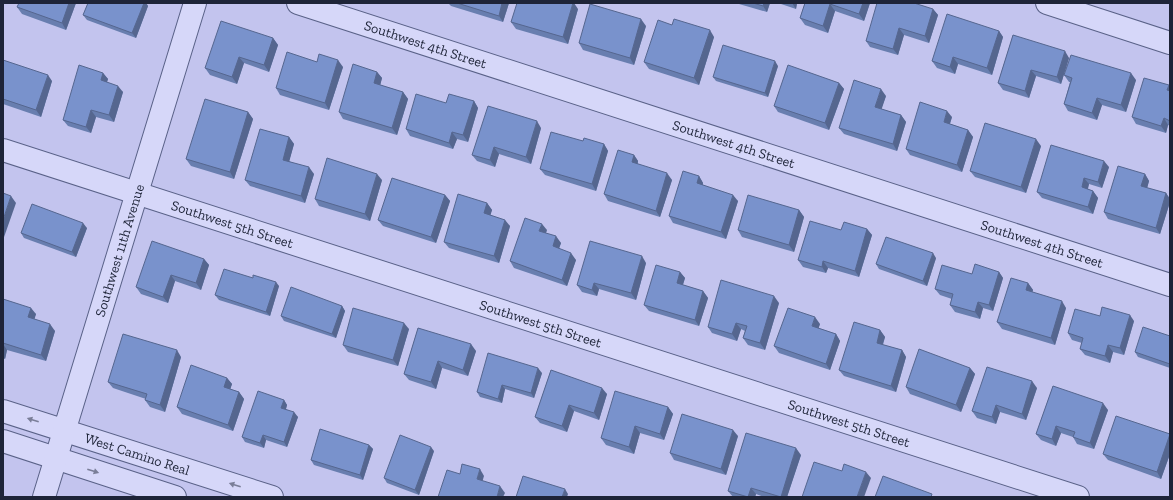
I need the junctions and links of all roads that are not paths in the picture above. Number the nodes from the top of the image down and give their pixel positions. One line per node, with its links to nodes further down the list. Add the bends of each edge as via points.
1 (195, 3): 6 (street, Southwest 11th Avenue)
2 (298, 3): 7 (street, Southwest 4th Street)
3 (1047, 3): 4 (street)
4 (1170, 43)
5 (3, 150): 6 (street, Southwest 5th Street)
6 (138, 193): 9 (street, Southwest 11th Avenue); 15 (street, Southwest 5th Street)
7 (1170, 285)
8 (3, 411): 9 (street, West Camino Real, one-way to 8)
9 (64, 430): 11 (street, Southwest 11th Avenue); 14 (street, West Camino Real, one-way to 9)
10 (3, 441): 11 (street, West Camino Real)
11 (56, 458): 12 (street, Southwest 11th Avenue); 13 (street, West Camino Real, one-way to 13)
12 (44, 497)
13 (175, 497)
14 (272, 497)
15 (1078, 497)

